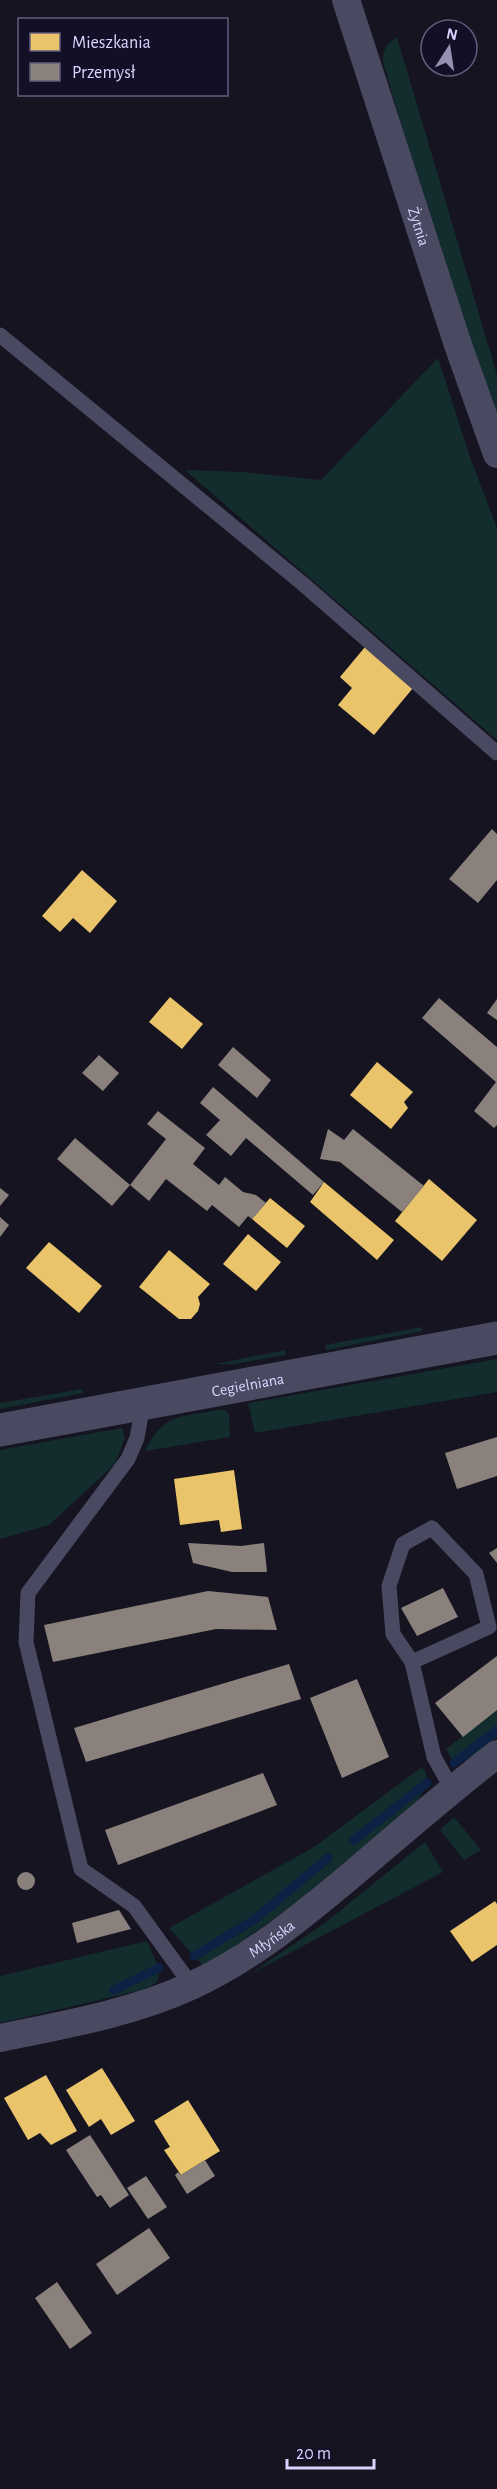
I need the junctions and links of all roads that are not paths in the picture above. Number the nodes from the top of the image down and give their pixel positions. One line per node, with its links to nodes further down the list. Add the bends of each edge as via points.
1 (346, 0): 3 (street, Żytnia)
2 (0, 335): 4 (lane, via 303,584)
3 (497, 453)
4 (497, 753)
5 (497, 1338): 6 (street, Cegielniana)
6 (143, 1404): 7 (street, Cegielniana); 11 (lane, via 137,1438 128,1459 28,1593 26,1642 81,1869 134,1906)
7 (0, 1430)
8 (412, 1662): 8 (lane, via 489,1627 476,1574 432,1528 403,1544 389,1586 393,1634); 10 (lane, via 434,1757)
9 (497, 1754): 10 (street, Młyńska)
10 (452, 1789): 11 (street, Młyńska, via 288,1927)
11 (192, 1986): 12 (street, Młyńska, via 106,2014)
12 (0, 2038)

